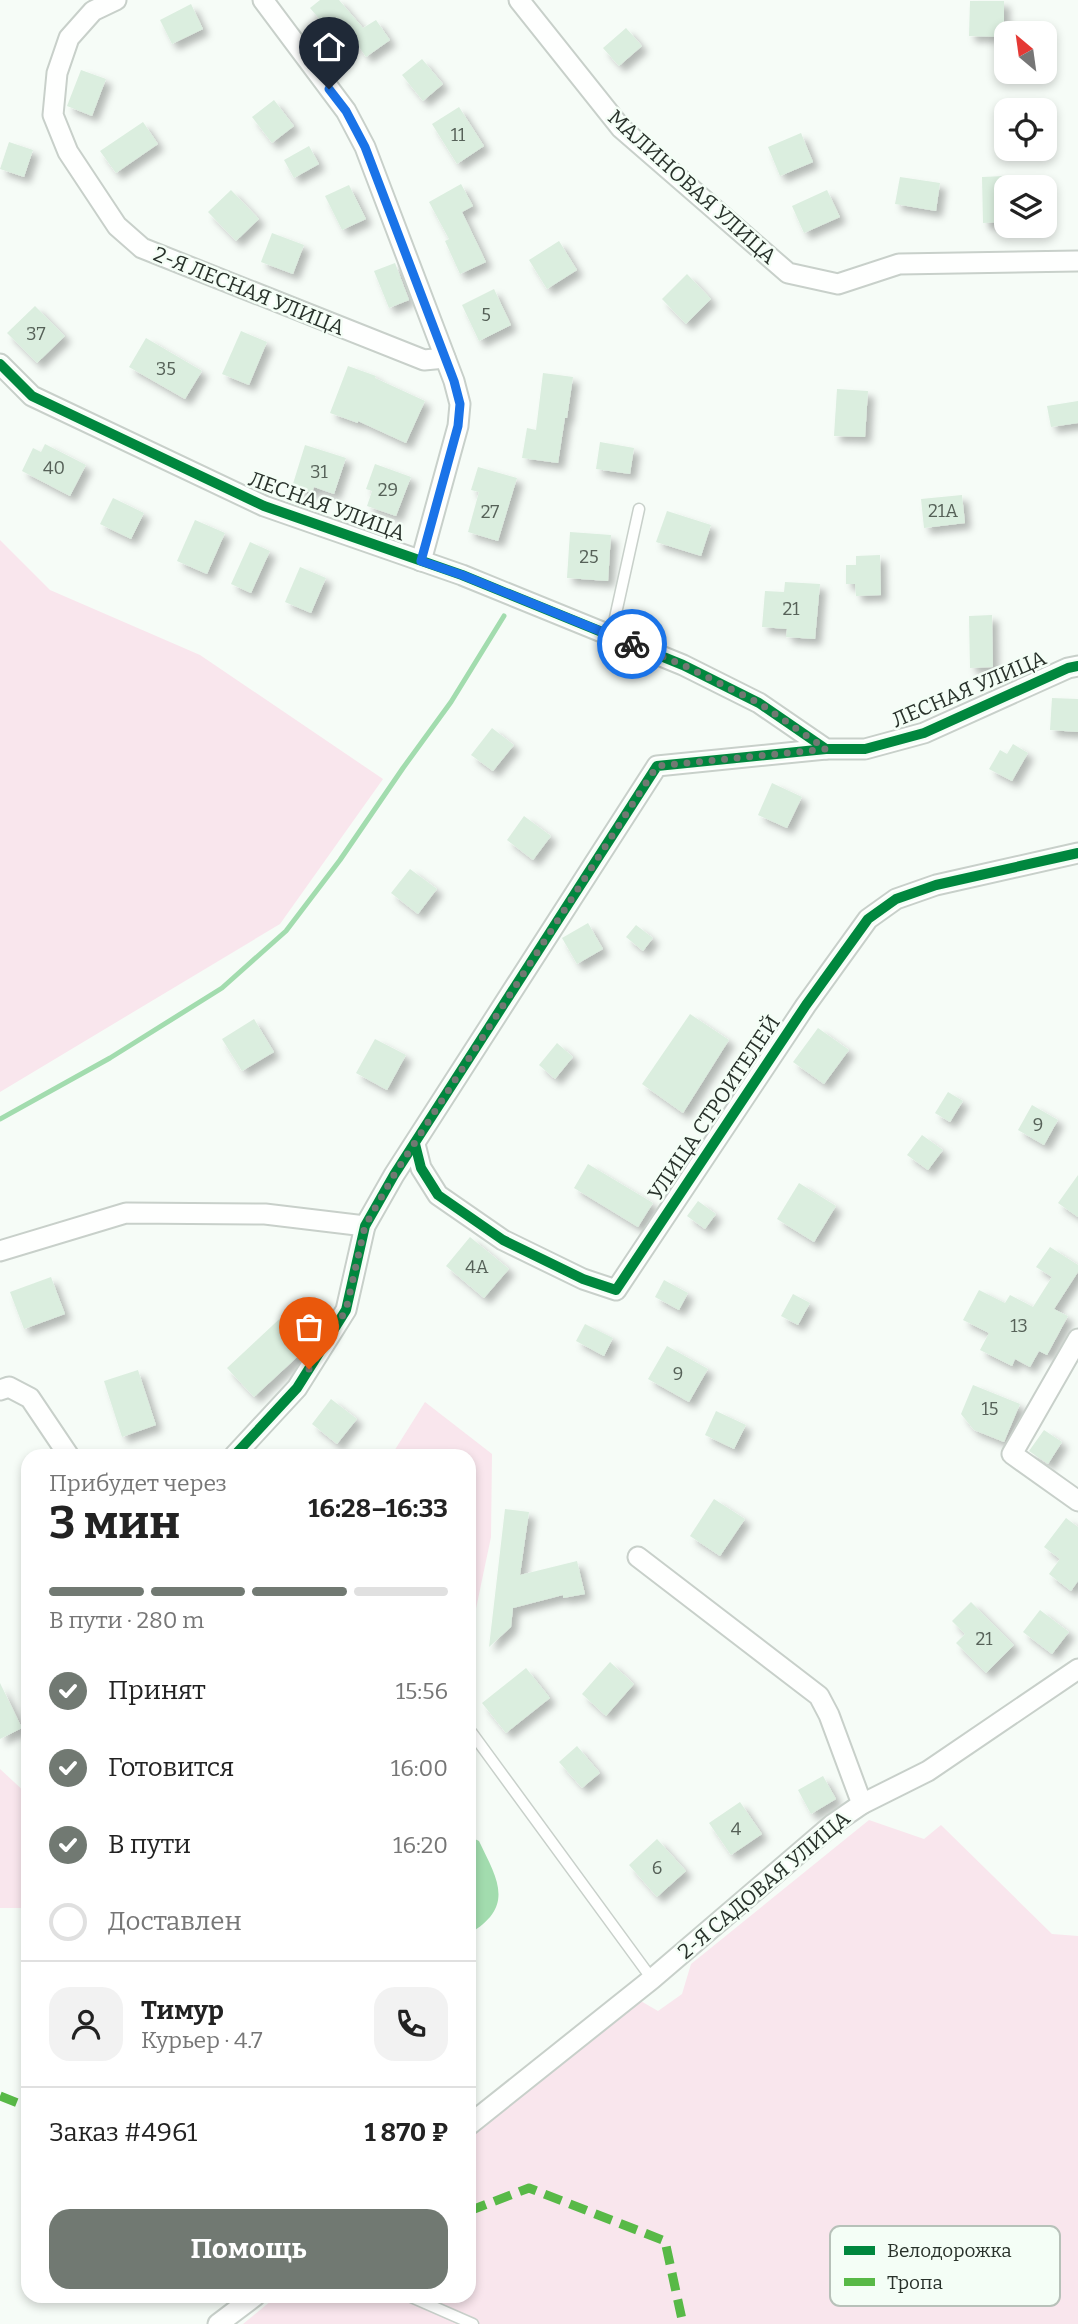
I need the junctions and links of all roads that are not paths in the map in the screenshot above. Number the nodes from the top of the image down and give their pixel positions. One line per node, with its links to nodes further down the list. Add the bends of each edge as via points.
1 (116, 0): 5 (street, 2-Я ЛЕСНАЯ УЛИЦА, via 93,11 69,38 57,73 53,115 68,152 117,226 142,248 424,360)
2 (263, 0): 5 (street, via 346,111 365,147)
3 (519, 0): 4 (street, МАЛИНОВАЯ УЛИЦА, via 621,128 788,273 838,284 899,264)
4 (1078, 261)
5 (445, 358): 8 (street, via 460,404 458,426)
6 (0, 364): 8 (street, ЛЕСНАЯ УЛИЦА, via 32,396 264,506)
7 (639, 509): 9 (lane)
8 (421, 561): 9 (street, ЛЕСНАЯ УЛИЦА)
9 (611, 636): 11 (street, ЛЕСНАЯ УЛИЦА, via 759,703)
10 (1078, 666): 11 (street, ЛЕСНАЯ УЛИЦА, via 924,733 865,749)
11 (826, 749): 13 (street, via 657,766)
12 (1078, 853): 13 (street, УЛИЦА СТРОИТЕЛЕЙ, via 936,885 896,898 869,919 806,1005 616,1290 503,1240 438,1195 421,1168)
13 (415, 1144): 14 (street)
14 (365, 1226): 15 (street, via 265,1214 126,1213); 19 (street, via 346,1310 297,1388)
15 (0, 1251)
16 (1078, 1339): 20 (street, via 1012,1454)
17 (0, 1390): 18 (street, via 9,1387 30,1398)
18 (64, 1449)
19 (240, 1449)
20 (1078, 1501)
21 (638, 1558): 24 (street, via 819,1696)
22 (1078, 1669): 24 (street, 2-Я САДОВАЯ УЛИЦА, via 928,1771)
23 (476, 1739): 25 (lane)
24 (862, 1804): 25 (street, 2-Я САДОВАЯ УЛИЦА)
25 (652, 1979): 26 (street, 2-Я САДОВАЯ УЛИЦА)
26 (476, 2119)
27 (246, 2303): 29 (street)
28 (426, 2303): 30 (lane)
29 (218, 2324)
30 (473, 2324)

